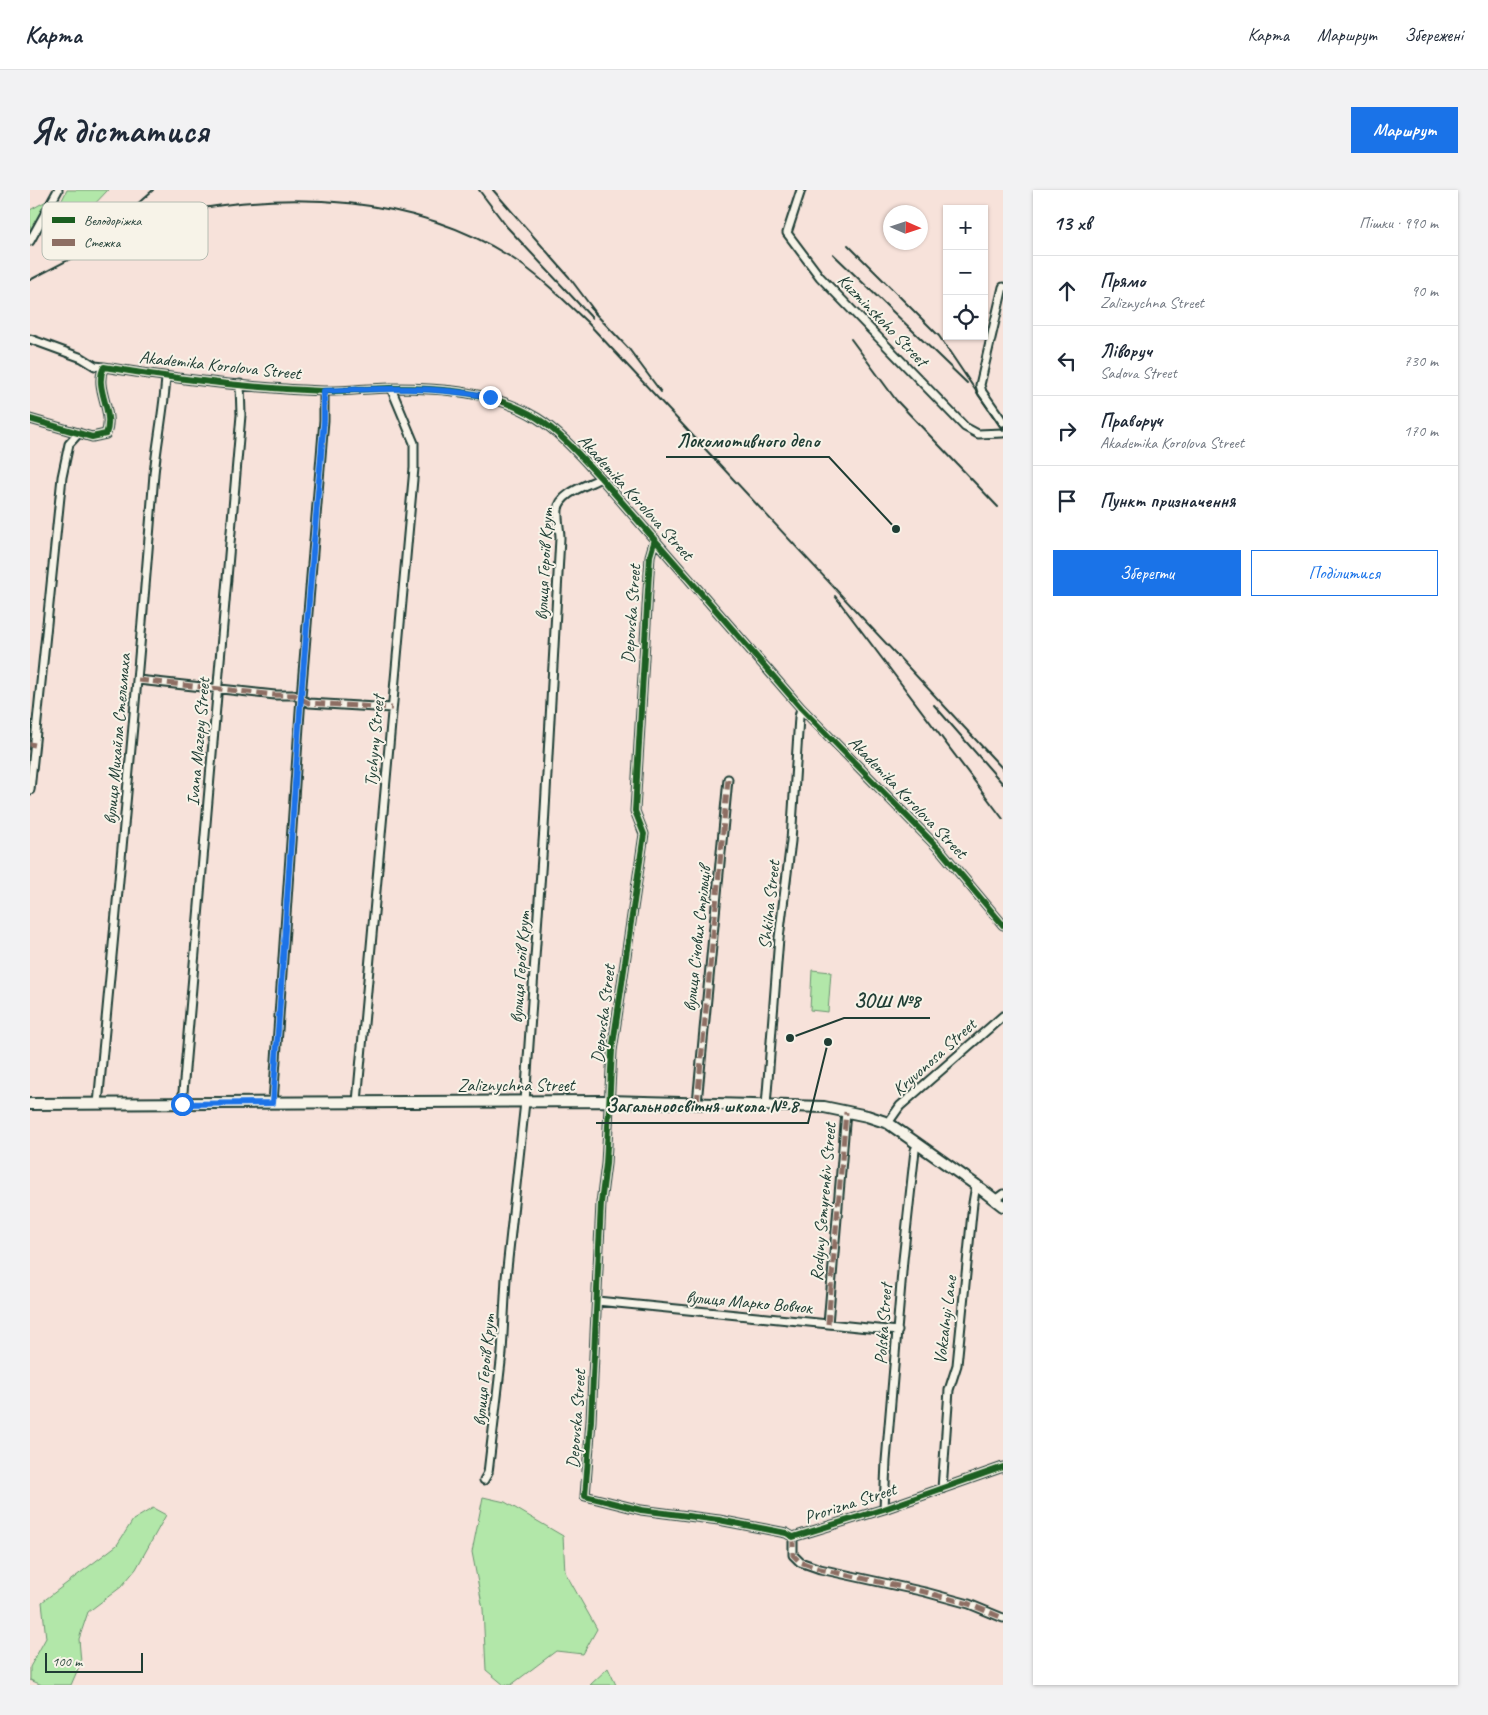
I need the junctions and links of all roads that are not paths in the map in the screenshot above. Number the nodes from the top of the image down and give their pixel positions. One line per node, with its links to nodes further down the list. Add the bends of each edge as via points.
1 (58, 190): 3 (street)
2 (801, 190): 16 (street, Kuzminskoho Street, via 787,233 820,276 965,427 978,434)
3 (51, 202)
4 (42, 219): 5 (street)
5 (30, 241)
6 (1003, 287): 14 (street, via 981,378 982,392)
7 (30, 339): 8 (street, Akademika Korolova Street)
8 (104, 367): 9 (street, Akademika Korolova Street); 15 (street, via 101,378 109,415 106,434 92,437)
9 (166, 377): 10 (street, Akademika Korolova Street); 19 (street, вулиця Михайла Стельмаха, via 155,462)
10 (240, 384): 12 (street, Akademika Korolova Street); 20 (street, Ivana Mazepy Street, via 242,415)
11 (391, 388): 12 (street, Akademika Korolova Street); 17 (street, Akademika Korolova Street, via 463,392 490,397 516,407 566,441); 22 (street, Tychyny Street, via 414,443)
12 (324, 391): 21 (street)
13 (30, 419): 15 (street)
14 (1003, 422)
15 (79, 433): 24 (street, via 69,444 62,477)
16 (1003, 433)
17 (601, 478): 18 (street, Akademika Korolova Street); 31 (street, вулиця Героїв Крут, via 566,496 558,511 559,567)
18 (655, 540): 23 (street, Akademika Korolova Street); 29 (street, Depovska Street, via 650,565 635,811 644,834 612,1051)
19 (138, 680): 20 (street); 35 (street, вулиця Михайла Стельмаха)
20 (218, 688): 21 (street); 36 (street, Ivana Mazepy Street)
21 (301, 697): 22 (street, via 309,703); 33 (street)
22 (392, 708): 30 (street, Tychyny Street)
23 (801, 708): 27 (street, Akademika Korolova Street, via 942,852); 37 (street, Shkilna Street)
24 (32, 744): 26 (street)
25 (728, 780): 32 (street, вулиця Січових Стрільців)
26 (30, 790)
27 (1003, 925)
28 (1003, 1016): 39 (street, Kryvonosa Street, via 900,1106)
29 (608, 1101): 31 (street, Zaliznychna Street); 32 (street, Zaliznychna Street); 43 (street, Depovska Street)
30 (357, 1102): 31 (street, Zaliznychna Street); 33 (street, Zaliznychna Street)
31 (525, 1102): 47 (street, вулиця Героїв Крут, via 506,1278 502,1352 488,1473)
32 (697, 1102): 37 (street, Zaliznychna Street)
33 (273, 1103): 36 (street, Zaliznychna Street)
34 (30, 1104): 35 (street, Zaliznychna Street)
35 (98, 1104): 36 (street, Zaliznychna Street)
36 (182, 1104)
37 (766, 1106): 38 (street, Zaliznychna Street, via 824,1107)
38 (846, 1112): 39 (street, Zaliznychna Street); 44 (street, Rodyny Semyrenkiv Street)
39 (888, 1123): 40 (street, Zaliznychna Street)
40 (918, 1144): 41 (street, Zaliznychna Street); 45 (street, Polska Street, via 905,1242)
41 (976, 1185): 42 (street, Zaliznychna Street); 48 (street, Vokzalnyi Lane, via 957,1365 949,1390)
42 (1000, 1200)
43 (597, 1301): 44 (street, вулиця Марко Вовчок); 49 (street, Depovska Street)
44 (828, 1324): 45 (street, вулиця Марко Вовчок)
45 (898, 1331): 50 (street, Polska Street)
46 (1003, 1467): 48 (street, Prorizna Street)
47 (484, 1480)
48 (942, 1489): 50 (street, Prorizna Street)
49 (586, 1496): 51 (street, Prorizna Street, via 642,1510 786,1533)
50 (884, 1509): 51 (street, Prorizna Street)
51 (793, 1538): 52 (street, via 793,1555 800,1562 960,1602)
52 (1003, 1619)

